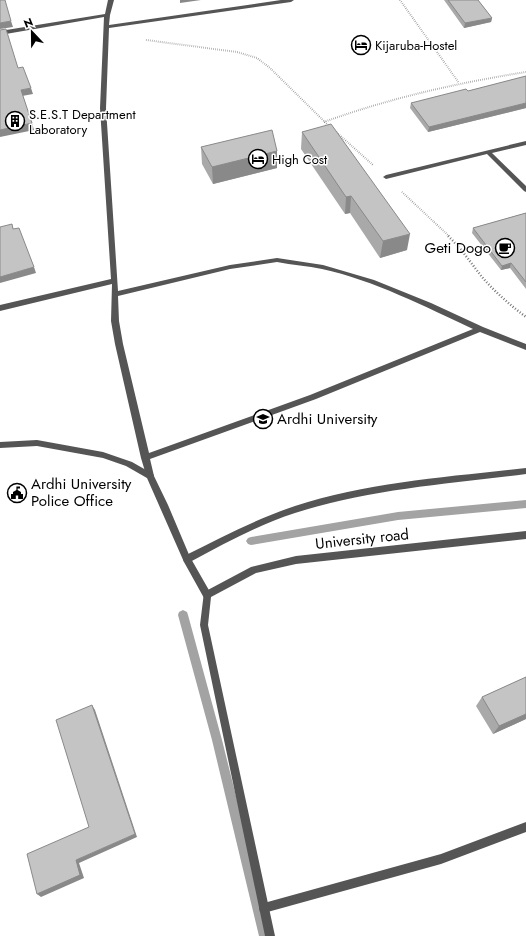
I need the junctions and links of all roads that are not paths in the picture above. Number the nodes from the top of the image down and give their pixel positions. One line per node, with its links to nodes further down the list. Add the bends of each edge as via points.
1 (111, 0): 3 (street)
2 (291, 0): 4 (street)
3 (107, 15): 4 (street); 5 (street)
4 (106, 28): 10 (street, via 103,108)
5 (0, 33)
6 (526, 143): 7 (street)
7 (488, 152): 8 (street); 9 (street)
8 (386, 177)
9 (526, 190)
10 (115, 281): 11 (street); 12 (street)
11 (114, 295): 13 (street, via 230,267 277,260 323,267 372,282 429,304); 16 (street, via 119,344)
12 (0, 308)
13 (480, 329): 14 (street); 16 (street, via 313,397)
14 (526, 347)
15 (0, 445): 18 (street, via 37,442 103,455 129,464)
16 (146, 458): 18 (street)
17 (526, 472): 20 (street, via 397,486 308,506 229,537)
18 (150, 476): 20 (street)
19 (526, 535): 21 (street, University road, via 296,560 254,570)
20 (187, 559): 21 (street)
21 (207, 595): 23 (street, via 204,626 208,651)
22 (526, 827): 23 (street, via 441,859)
23 (264, 908): 24 (street)
24 (270, 936)

